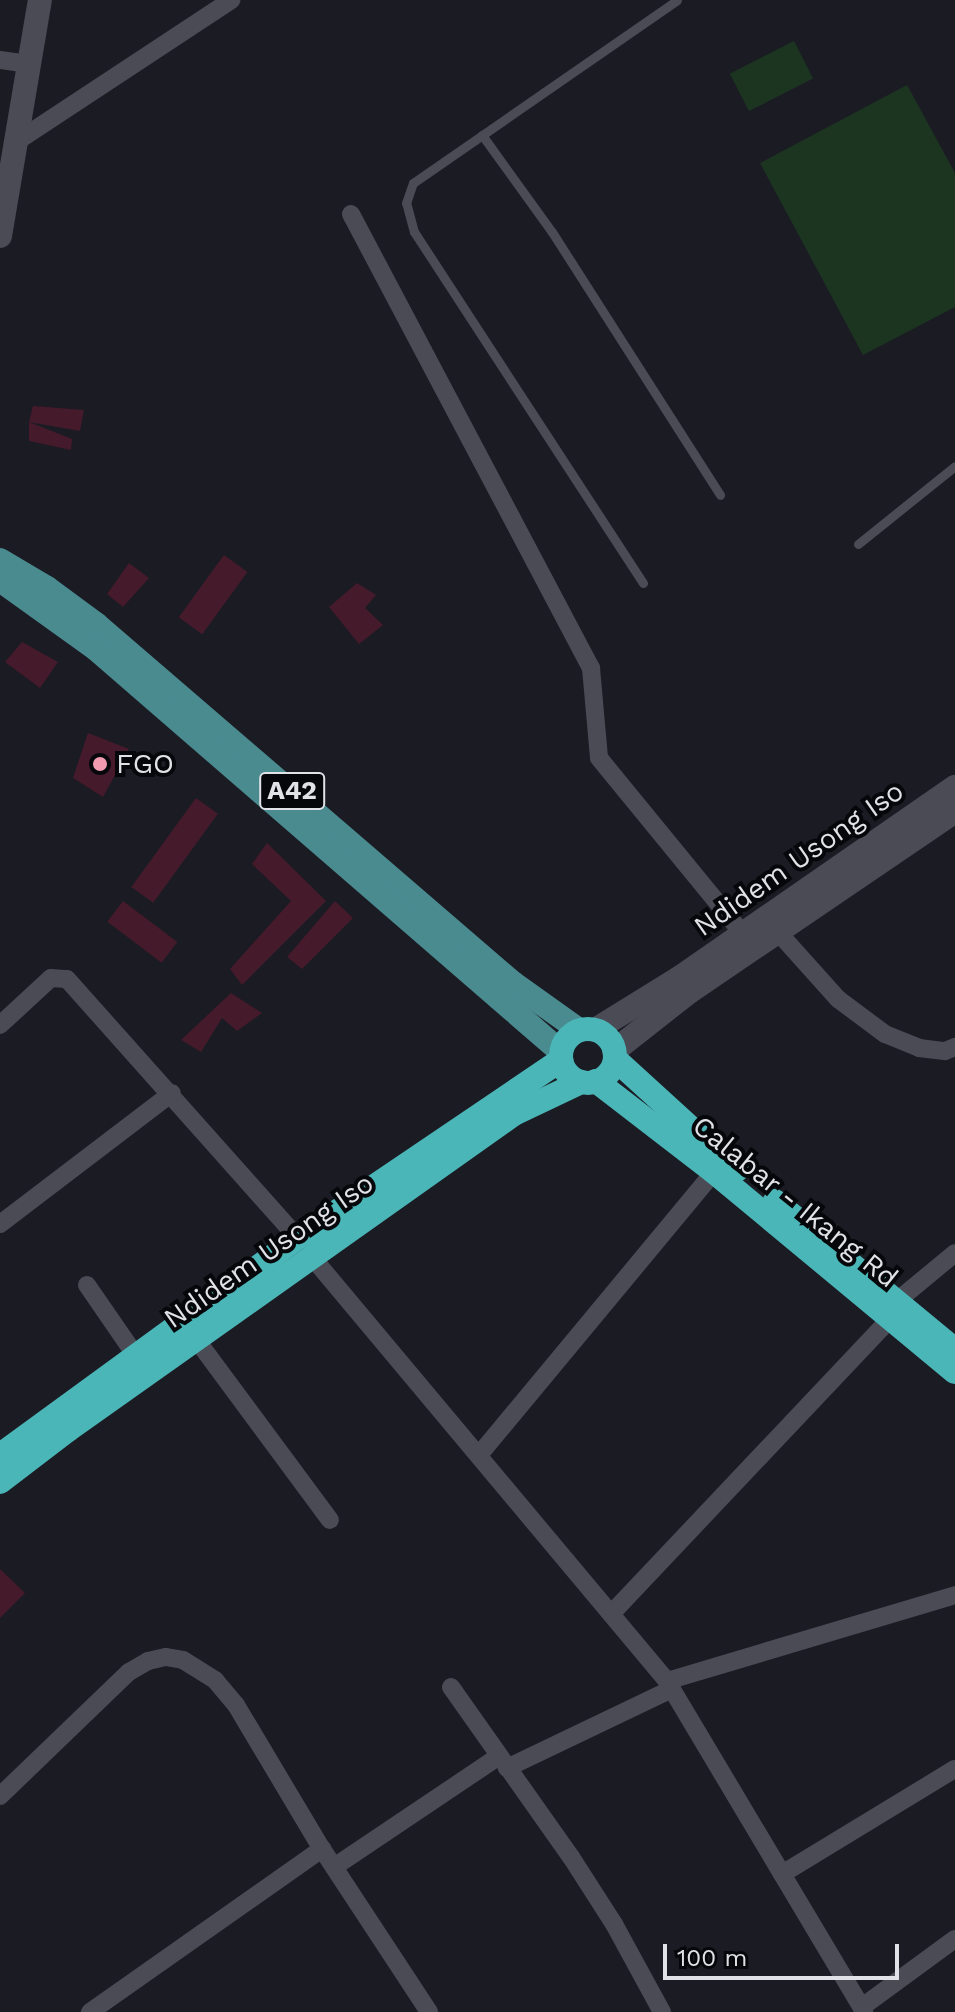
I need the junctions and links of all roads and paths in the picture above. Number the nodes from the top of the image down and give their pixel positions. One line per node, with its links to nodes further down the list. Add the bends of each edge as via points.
1 (40, 0): 5 (street)
2 (231, 0): 7 (street)
3 (677, 0): 6 (lane)
4 (0, 60): 5 (street)
5 (29, 64): 7 (street)
6 (482, 135): 11 (lane, via 552,232); 15 (lane, via 413,183 406,193 408,218)
7 (16, 142): 9 (street)
8 (351, 214): 19 (street, via 591,668 599,758)
9 (0, 236)
10 (955, 466): 12 (lane)
11 (720, 495)
12 (858, 544)
13 (0, 560): 21 (main road, A42, via 96,624 502,974)
14 (0, 580): 24 (main road, A42, via 96,649)
15 (643, 583)
16 (955, 787): 19 (street, Ndidem Usong Iso)
17 (955, 811): 18 (street, Ndidem Usong Iso)
18 (777, 931): 22 (street, via 860,1017 910,1045); 23 (street, Ndidem Usong Iso, via 689,992)
19 (743, 934): 21 (street, Ndidem Usong Iso)
20 (0, 1025): 26 (street, via 51,978 62,977)
21 (587, 1030): 23 (highway, via 608,1038); 24 (highway, via 567,1038)
22 (952, 1054)
23 (614, 1055): 25 (highway, via 608,1073); 32 (highway, Calabar - Ikang Rd)
24 (561, 1056): 25 (highway, via 568,1074); 29 (highway, Ndidem Usong Iso)
25 (588, 1082): 27 (highway, Calabar - Ikang Rd); 29 (highway, Ndidem Usong Iso, via 514,1114)
26 (172, 1093): 28 (street); 29 (street)
27 (714, 1172): 32 (highway, Calabar - Ikang Rd); 38 (street)
28 (0, 1224)
29 (305, 1248): 33 (highway, Ndidem Usong Iso); 35 (highway, Ndidem Usong Iso); 38 (street)
30 (955, 1253): 32 (street)
31 (87, 1285): 35 (street)
32 (894, 1310): 34 (highway, Calabar - Ikang Rd); 36 (highway, Calabar - Ikang Rd); 42 (street)
33 (196, 1339): 39 (highway, Ndidem Usong Iso); 40 (street)
34 (955, 1350)
35 (136, 1356): 37 (highway, Ndidem Usong Iso)
36 (955, 1372)
37 (0, 1455)
38 (479, 1455): 42 (street)
39 (0, 1482)
40 (330, 1520)
41 (955, 1595): 43 (street)
42 (611, 1614): 43 (street)
43 (669, 1685): 45 (street); 50 (street)
44 (451, 1687): 45 (street)
45 (503, 1762): 49 (street); 55 (street, via 614,1924)
46 (955, 1769): 50 (street)
47 (0, 1796): 48 (street, via 129,1672 166,1657 183,1660 215,1680 236,1705)
48 (322, 1849): 49 (street); 53 (street)
49 (334, 1867): 54 (street)
50 (782, 1874): 52 (street)
51 (955, 1939): 52 (street)
52 (863, 2010)
53 (90, 2012)
54 (429, 2012)
55 (662, 2012)

